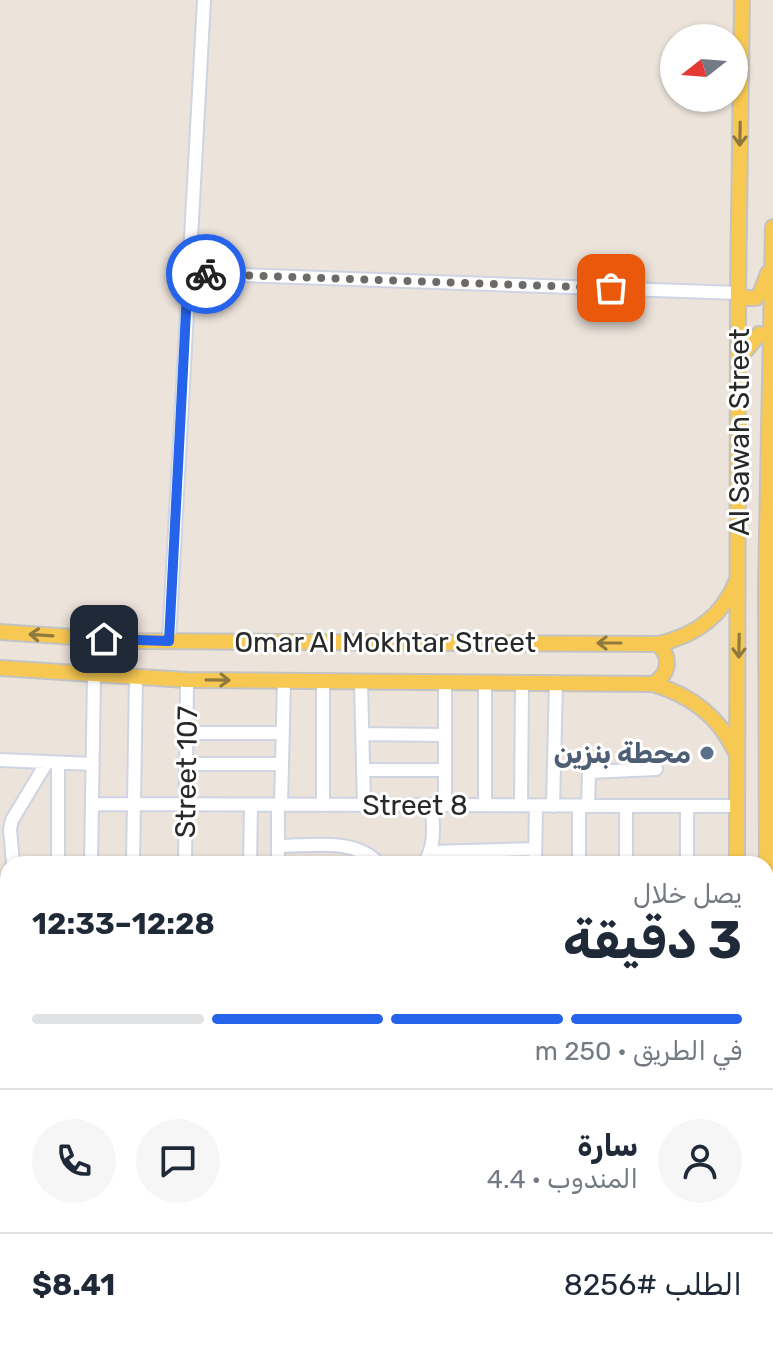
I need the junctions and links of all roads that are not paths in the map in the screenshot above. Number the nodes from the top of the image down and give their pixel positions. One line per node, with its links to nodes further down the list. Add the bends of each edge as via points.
1 (204, 0): 5 (street)
2 (742, 0): 6 (main road, Al Sawah Street, one-way to 6)
3 (773, 227): 4 (main road, Al Sawah Street)
4 (772, 263): 6 (main road, via 759,295 748,299); 7 (main road, Al Sawah Street)
5 (188, 273): 6 (street); 12 (street)
6 (738, 293): 8 (main road, Al Sawah Street)
7 (771, 344): 8 (main road, via 768,336 759,334); 10 (main road, Al Sawah Street)
8 (739, 360): 9 (main road, Al Sawah Street)
9 (739, 574): 13 (main road, Omar Al Mokhtar Street, via 709,621); 31 (main road, Al Sawah Street, one-way to 31)
10 (770, 589): 30 (main road, Al Sawah Street)
11 (0, 632): 12 (main road, Omar Al Mokhtar Street, one-way to 11)
12 (169, 641): 13 (main road, Omar Al Mokhtar Street, one-way to 12)
13 (658, 644): 25 (main road, via 667,667)
14 (0, 668): 15 (main road, Omar Al Mokhtar Street)
15 (94, 675): 16 (main road, Omar Al Mokhtar Street); 34 (street)
16 (136, 677): 17 (main road, Omar Al Mokhtar Street); 41 (street)
17 (187, 680): 18 (main road, Omar Al Mokhtar Street, one-way to 18); 26 (street, Street 107)
18 (284, 681): 19 (main road, Omar Al Mokhtar Street); 27 (street)
19 (323, 682): 20 (main road, Omar Al Mokhtar Street); 45 (street)
20 (361, 682): 22 (main road, Omar Al Mokhtar Street); 28 (street)
21 (556, 682): 24 (main road, Omar Al Mokhtar Street); 25 (main road, Omar Al Mokhtar Street); 51 (street)
22 (445, 683): 23 (main road, Omar Al Mokhtar Street); 29 (street)
23 (485, 683): 24 (main road, Omar Al Mokhtar Street); 48 (street)
24 (522, 683): 49 (street)
25 (653, 684): 31 (main road, Omar Al Mokhtar Street, via 704,709)
26 (186, 733): 27 (street); 35 (street, Street 107)
27 (283, 733): 36 (street)
28 (362, 734): 29 (street); 38 (street)
29 (445, 735): 39 (street)
30 (770, 753): 73 (main road, Al Sawah Street)
31 (737, 755): 55 (main road, Al Sawah Street)
32 (0, 760): 33 (street)
33 (52, 762): 34 (street); 59 (street, via 12,820); 60 (street)
34 (93, 764): 40 (street)
35 (186, 764): 36 (street); 42 (street, Street 107)
36 (282, 764): 44 (street)
37 (656, 769): 52 (street, via 589,772)
38 (363, 770): 39 (street); 46 (street)
39 (445, 770): 47 (street)
40 (92, 804): 41 (street, Street 8); 61 (street)
41 (134, 804): 42 (street, Street 8); 62 (street)
42 (185, 805): 43 (street, Street 8); 63 (street, Street 107)
43 (251, 805): 44 (street, Street 8); 64 (street)
44 (280, 805): 45 (street, Street 8); 56 (street)
45 (323, 805): 46 (street, Street 8)
46 (364, 805): 47 (street, Street 8)
47 (439, 805): 48 (street, Street 8); 58 (street)
48 (485, 805): 49 (street, Street 8)
49 (521, 805): 50 (street, Street 8)
50 (536, 806): 51 (street, Street 8); 57 (street)
51 (553, 806): 52 (street, Street 8)
52 (584, 806): 53 (street, Street 8); 69 (street)
53 (626, 806): 54 (street, Street 8); 70 (street)
54 (687, 806): 55 (street, Street 8); 71 (street)
55 (738, 806): 72 (main road, Al Sawah Street)
56 (278, 846): 65 (street); 66 (street, via 354,846)
57 (535, 849): 58 (street); 68 (street)
58 (431, 852): 67 (street)
59 (8, 856)
60 (58, 856)
61 (91, 856)
62 (133, 856)
63 (185, 856)
64 (250, 856)
65 (278, 856)
66 (371, 856)
67 (429, 856)
68 (535, 856)
69 (580, 856)
70 (626, 856)
71 (687, 856)
72 (737, 856)
73 (770, 856)

